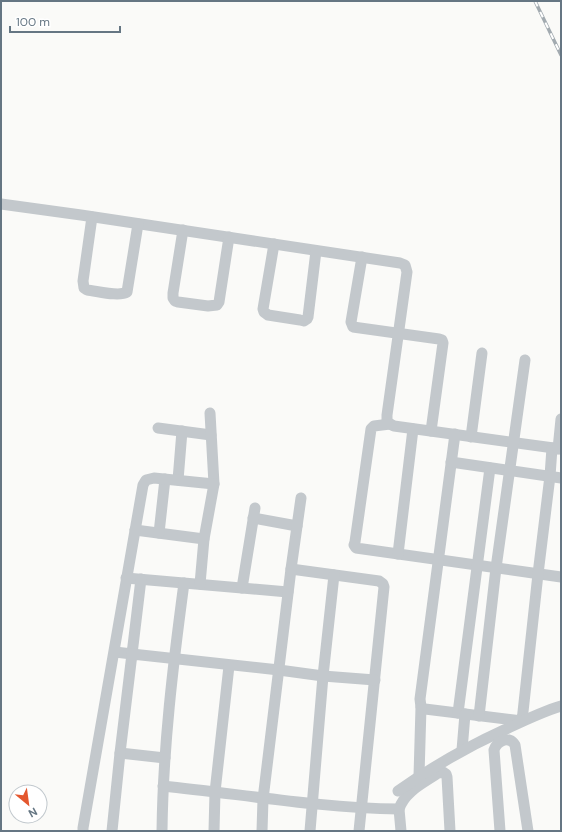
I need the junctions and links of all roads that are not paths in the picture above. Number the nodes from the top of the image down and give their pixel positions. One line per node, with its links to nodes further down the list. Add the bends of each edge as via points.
1 (1, 204): 2 (street)
2 (92, 217): 3 (street); 3 (street, via 83,281 87,290 118,294 127,292)
3 (138, 224): 4 (street)
4 (183, 230): 5 (street); 5 (street, via 173,292 173,298 178,302 217,305)
5 (229, 237): 6 (street)
6 (274, 244): 7 (street); 7 (street, via 264,312 304,321 308,317)
7 (316, 251): 8 (street)
8 (362, 258): 9 (street, via 405,265); 9 (street, via 352,325 356,328)
9 (398, 334): 14 (street, via 387,415); 18 (street, via 439,339 443,343)
10 (482, 353): 21 (street)
11 (525, 360): 22 (street)
12 (210, 413): 20 (street)
13 (561, 419): 23 (street)
14 (390, 424): 16 (street); 36 (street, via 374,426 371,430 354,545 360,550)
15 (158, 428): 17 (street)
16 (413, 429): 18 (street); 36 (street)
17 (182, 431): 20 (street); 29 (street)
18 (431, 431): 19 (street)
19 (455, 434): 21 (street); 24 (street)
20 (211, 435): 30 (street)
21 (471, 437): 22 (street)
22 (513, 442): 23 (street); 26 (street)
23 (557, 448): 27 (street)
24 (451, 462): 25 (street); 37 (street)
25 (490, 468): 26 (street); 38 (street)
26 (510, 470): 27 (street); 39 (street)
27 (556, 477): 41 (street)
28 (165, 479): 29 (street); 33 (street, via 146,480 143,485); 34 (street)
29 (178, 480): 30 (street)
30 (214, 484): 35 (street)
31 (301, 498): 32 (street)
32 (297, 526): 40 (street); 48 (street, via 254,513)
33 (135, 530): 34 (street); 44 (street)
34 (159, 533): 35 (street)
35 (204, 539): 47 (street)
36 (398, 554): 37 (street)
37 (438, 560): 38 (street); 58 (street)
38 (477, 566): 39 (street); 59 (street)
39 (496, 568): 41 (street); 60 (street)
40 (291, 569): 42 (street); 49 (street)
41 (538, 574): 43 (street); 61 (street)
42 (334, 575): 55 (street); 56 (street, via 378,581 383,584)
43 (561, 577)
44 (126, 578): 45 (street); 50 (street)
45 (142, 579): 46 (street); 51 (street)
46 (184, 583): 47 (street); 52 (street)
47 (200, 584): 48 (street)
48 (242, 588): 49 (street)
49 (288, 592): 54 (street)
50 (115, 652): 51 (street); 73 (street)
51 (132, 654): 52 (street); 63 (street)
52 (174, 659): 53 (street); 64 (street)
53 (230, 666): 54 (street); 68 (street)
54 (279, 670): 55 (street); 69 (street)
55 (323, 676): 56 (street); 70 (street)
56 (375, 680): 71 (street)
57 (561, 706): 61 (street)
58 (421, 707): 59 (street); 65 (street)
59 (462, 714): 60 (street); 62 (street)
60 (479, 716): 61 (street)
61 (522, 721): 62 (street)
62 (462, 750): 65 (street)
63 (120, 753): 64 (street); 74 (street)
64 (165, 758): 66 (street)
65 (419, 776): 67 (street)
66 (163, 786): 68 (street); 75 (street)
67 (398, 791)
68 (215, 792): 69 (street); 76 (street)
69 (263, 799): 70 (street); 77 (street)
70 (312, 803): 71 (street); 78 (street)
71 (360, 809): 72 (street); 79 (street)
72 (399, 809): 80 (street); 81 (street, via 405,797 443,772 447,777)
73 (83, 831)
74 (112, 831)
75 (162, 831)
76 (214, 831)
77 (262, 831)
78 (310, 831)
79 (358, 831)
80 (401, 831)
81 (450, 831)
82 (500, 831): 83 (street, via 494,750 500,741 509,740 515,745)
83 (528, 831)

